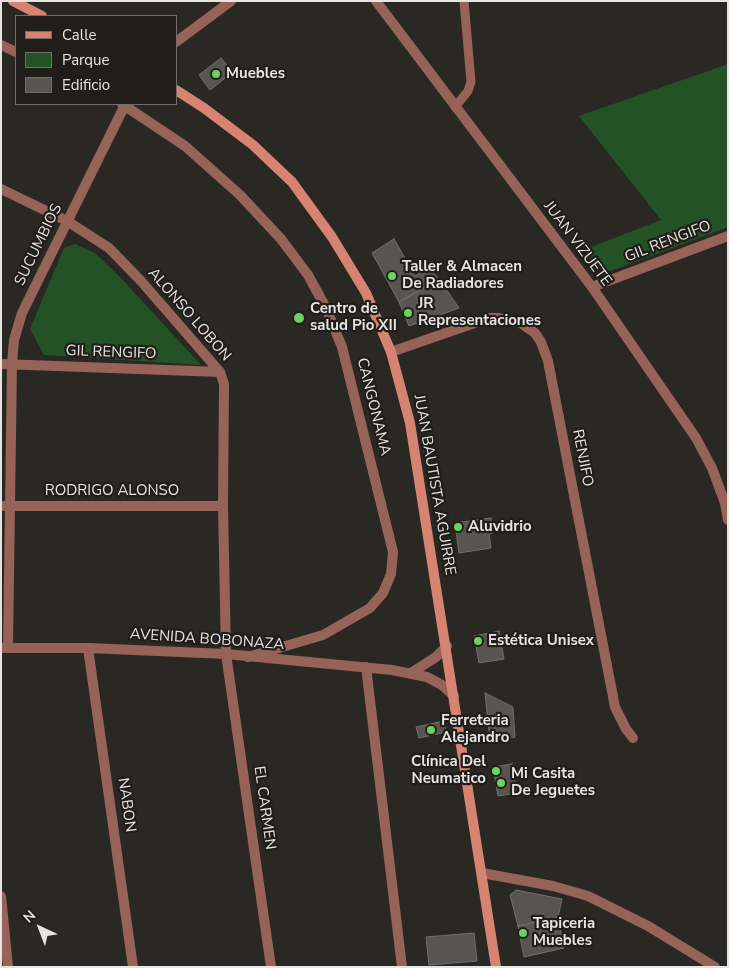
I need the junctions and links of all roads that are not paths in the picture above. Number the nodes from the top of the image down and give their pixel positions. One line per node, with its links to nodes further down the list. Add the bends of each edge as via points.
1 (231, 1): 6 (street)
2 (376, 1): 11 (street, JUAN VIZUETE)
3 (464, 1): 11 (lane, via 471,82)
4 (16, 2): 5 (main road)
5 (40, 15)
6 (178, 41)
7 (1, 45): 8 (street)
8 (15, 52)
9 (178, 91): 16 (main road, JUAN BAUTISTA AGUIRRE, via 253,145 292,182 332,237 366,293)
10 (124, 105): 13 (street, SUCUMBIOS); 26 (street, CANGONAMA, via 185,146 240,195 281,238 308,275 342,347 393,552 391,574 383,593 370,608 323,635)
11 (455, 107): 15 (street, JUAN VIZUETE)
12 (1, 189): 13 (street, ALONSO LOBON)
13 (67, 221): 17 (street, SUCUMBIOS, via 22,314); 18 (street, ALONSO LOBON, via 109,248)
14 (728, 236): 15 (street, GIL RENGIFO)
15 (592, 287): 21 (street, JUAN VIZUETE, via 696,438 712,468)
16 (391, 352): 22 (main road, JUAN BAUTISTA AGUIRRE, via 410,424); 30 (street, RENJIFO, via 489,318 523,324 541,342 548,361 614,707)
17 (7, 364): 18 (street, GIL RENGIFO); 19 (street, SUCUMBIOS)
18 (220, 372): 20 (street, ALONSO LOBON, via 224,384)
19 (6, 506): 20 (street, RODRIGO ALONSO); 23 (street, SUCUMBIOS)
20 (222, 506): 25 (street, ALONSO LOBON)
21 (728, 520)
22 (447, 646): 28 (street); 29 (main road, JUAN BAUTISTA AGUIRRE)
23 (5, 648): 24 (street, AVENIDA BOBONAZA)
24 (88, 648): 25 (street, AVENIDA BOBONAZA); 34 (street, NABON)
25 (226, 654): 26 (street, AVENIDA BOBONAZA); 35 (street, EL CARMEN)
26 (248, 657): 27 (street, AVENIDA BOBONAZA)
27 (366, 667): 28 (street, AVENIDA BOBONAZA); 36 (street)
28 (411, 673): 29 (street, AVENIDA BOBONAZA, via 442,685)
29 (454, 696): 31 (main road, JUAN BAUTISTA AGUIRRE)
30 (633, 738)
31 (482, 873): 37 (main road, JUAN BAUTISTA AGUIRRE); 38 (street, via 588,896 648,926)
32 (2, 900): 33 (street)
33 (8, 967)
34 (133, 967)
35 (271, 967)
36 (402, 967)
37 (496, 967)
38 (715, 967)

